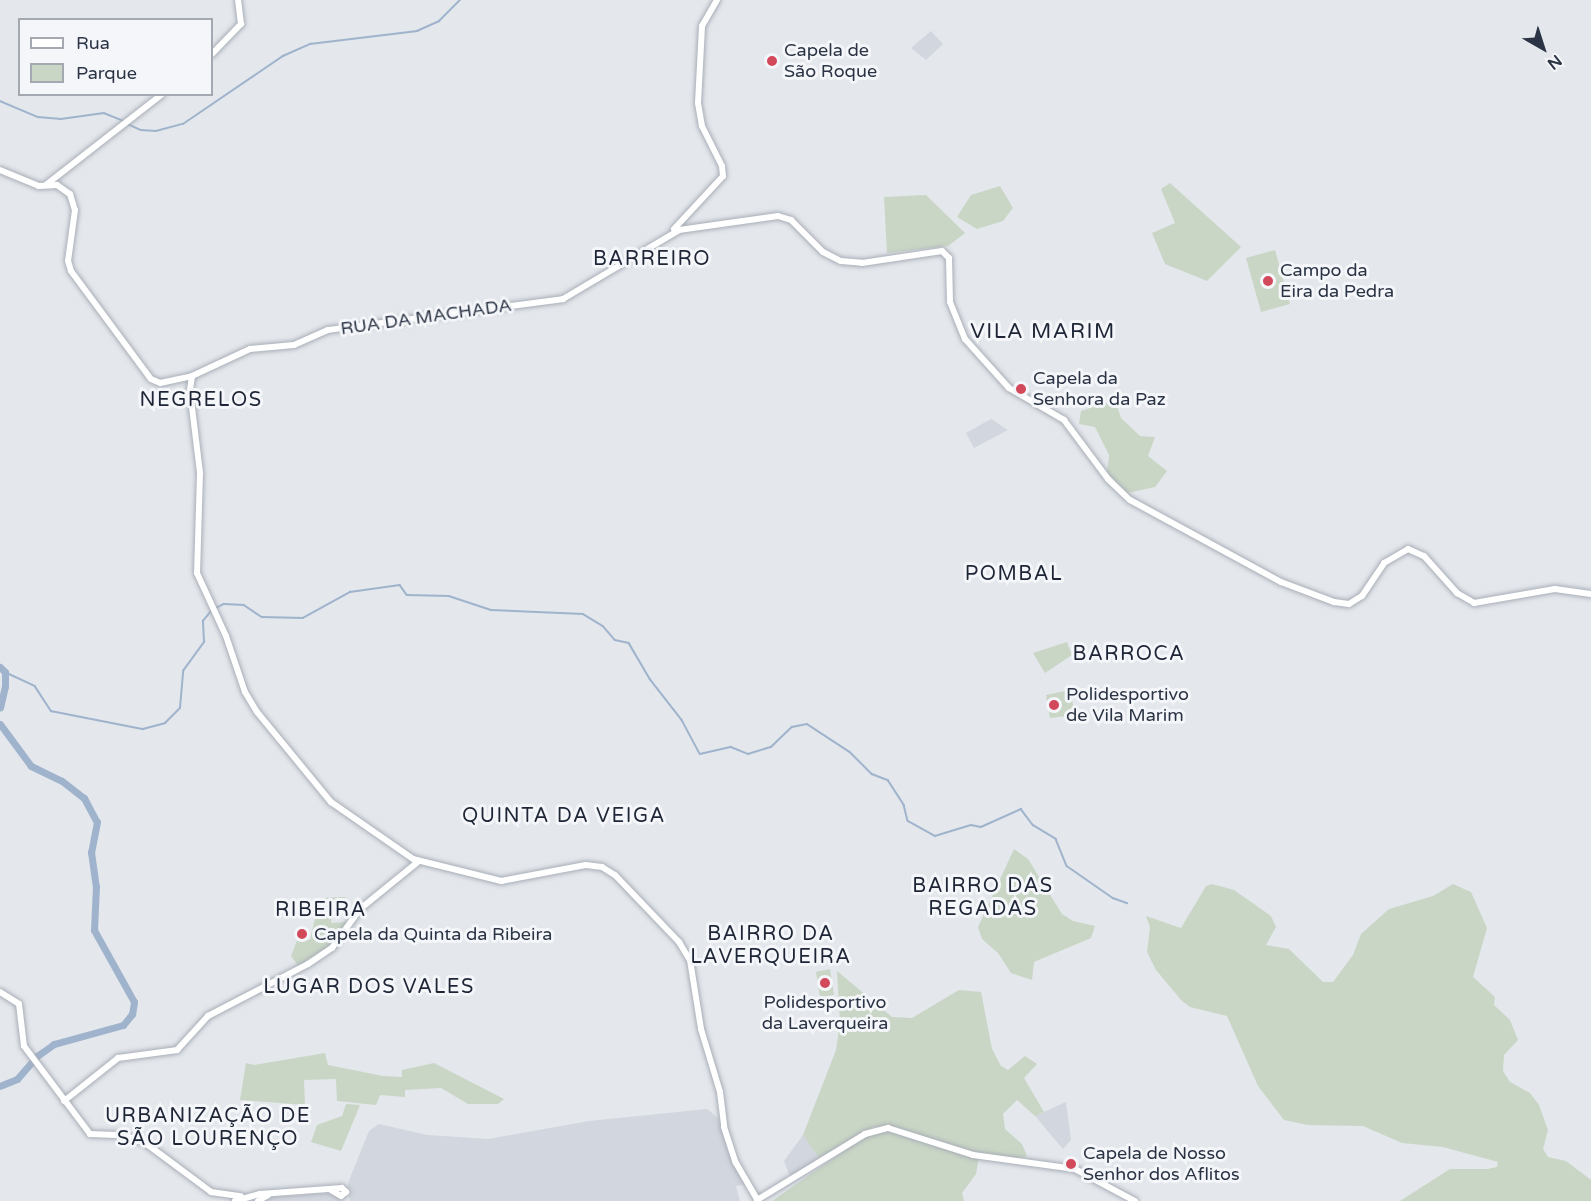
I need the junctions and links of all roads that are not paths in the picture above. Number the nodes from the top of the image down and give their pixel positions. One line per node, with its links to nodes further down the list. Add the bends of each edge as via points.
1 (238, 0): 3 (street, via 240,26)
2 (717, 0): 9 (street, via 702,26 698,103 702,126 722,164 723,176)
3 (213, 53)
4 (159, 96): 6 (street)
5 (0, 171): 7 (street, via 38,186)
6 (61, 172): 7 (street); 8 (street)
7 (46, 184): 8 (street)
8 (63, 188): 11 (street, via 74,203 68,261 71,271 151,379 160,383)
9 (671, 232): 10 (street, RUA DA MACHADA, via 573,293 536,304 328,330 281,347 250,349); 13 (street, via 774,216 791,220 823,252 841,261 862,263 934,250 945,252 949,260 949,298 961,330 1011,390 1055,413 1118,490 1151,512 1299,591 1352,603 1362,596 1384,563 1408,549 1424,556 1460,595 1474,603 1555,589)
10 (192, 376): 11 (street, RUA DA MACHADA); 12 (street)
11 (180, 381): 12 (street)
12 (190, 392): 14 (street, via 200,463 196,567 248,698 319,789 339,808)
13 (1591, 594)
14 (419, 861): 16 (street, via 360,909 332,948 206,1017 177,1050 118,1058); 21 (street, via 504,881 594,866 611,872 682,946 692,966 720,1092 721,1118)
15 (0, 992): 16 (street, via 21,1007 25,1047)
16 (64, 1101): 20 (street, via 92,1136 123,1136 148,1144)
17 (336, 1190): 18 (street)
18 (271, 1193): 19 (street); 24 (street)
19 (243, 1196): 20 (street); 22 (street); 23 (street)
20 (225, 1199)
21 (755, 1200): 25 (street, via 863,1135 886,1128 973,1155 1086,1172)
22 (235, 1201)
23 (252, 1201)
24 (258, 1201)
25 (1135, 1201)

